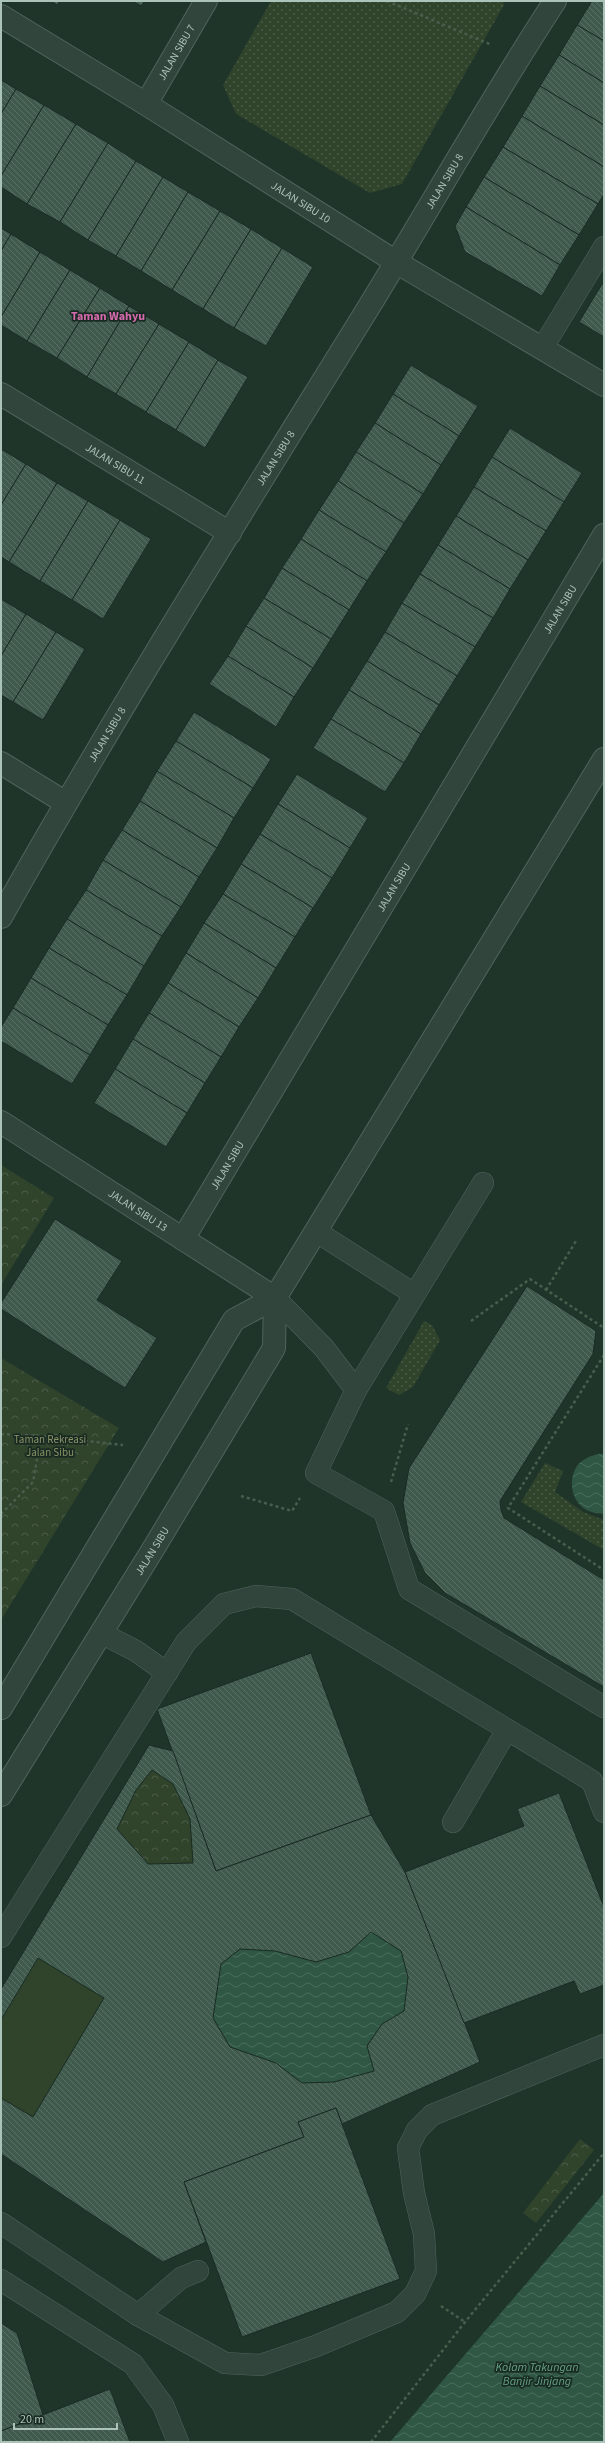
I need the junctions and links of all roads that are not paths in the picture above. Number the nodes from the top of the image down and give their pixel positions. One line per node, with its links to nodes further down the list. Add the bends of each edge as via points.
1 (206, 1): 4 (street, JALAN SIBU 7)
2 (555, 1): 6 (street, JALAN SIBU 8, via 519,56)
3 (1, 16): 4 (street, JALAN SIBU 10)
4 (146, 104): 6 (street, JALAN SIBU 10)
5 (604, 247): 7 (lane)
6 (396, 262): 7 (street, JALAN SIBU 10); 10 (street, JALAN SIBU 8)
7 (543, 347): 8 (street, JALAN SIBU 10)
8 (604, 385)
9 (1, 394): 10 (street, JALAN SIBU 11)
10 (230, 533): 14 (street, JALAN SIBU 8)
11 (604, 535): 19 (street, JALAN SIBU)
12 (604, 759): 18 (street)
13 (1, 763): 14 (street)
14 (66, 803): 15 (street, JALAN SIBU 8)
15 (1, 918)
16 (1, 1122): 19 (street, JALAN SIBU 13)
17 (483, 1184): 20 (lane)
18 (317, 1232): 20 (lane); 21 (street)
19 (184, 1239): 21 (street, JALAN SIBU 13)
20 (414, 1294): 22 (lane)
21 (275, 1298): 22 (lane, via 324,1348); 23 (street, JALAN SIBU, via 274,1348); 26 (street, via 234,1320)
22 (356, 1390): 25 (lane, via 316,1474 384,1511 409,1589)
23 (101, 1633): 24 (lane, via 136,1651); 28 (street, JALAN SIBU)
24 (166, 1673): 27 (lane, via 186,1642 224,1604 256,1596 292,1599); 31 (lane)
25 (604, 1707)
26 (1, 1708)
27 (508, 1730): 29 (lane, via 592,1781); 30 (lane)
28 (1, 1795)
29 (604, 1812)
30 (453, 1822)
31 (1, 1938)
32 (604, 2045): 36 (lane, via 432,2115 417,2130 408,2148 414,2194 424,2234 426,2271 416,2294 397,2312 316,2346 261,2365 224,2362)
33 (1, 2223): 36 (lane)
34 (198, 2271): 36 (lane, via 181,2278)
35 (2, 2283): 37 (lane, via 133,2364 163,2405)
36 (138, 2315)
37 (178, 2442)

